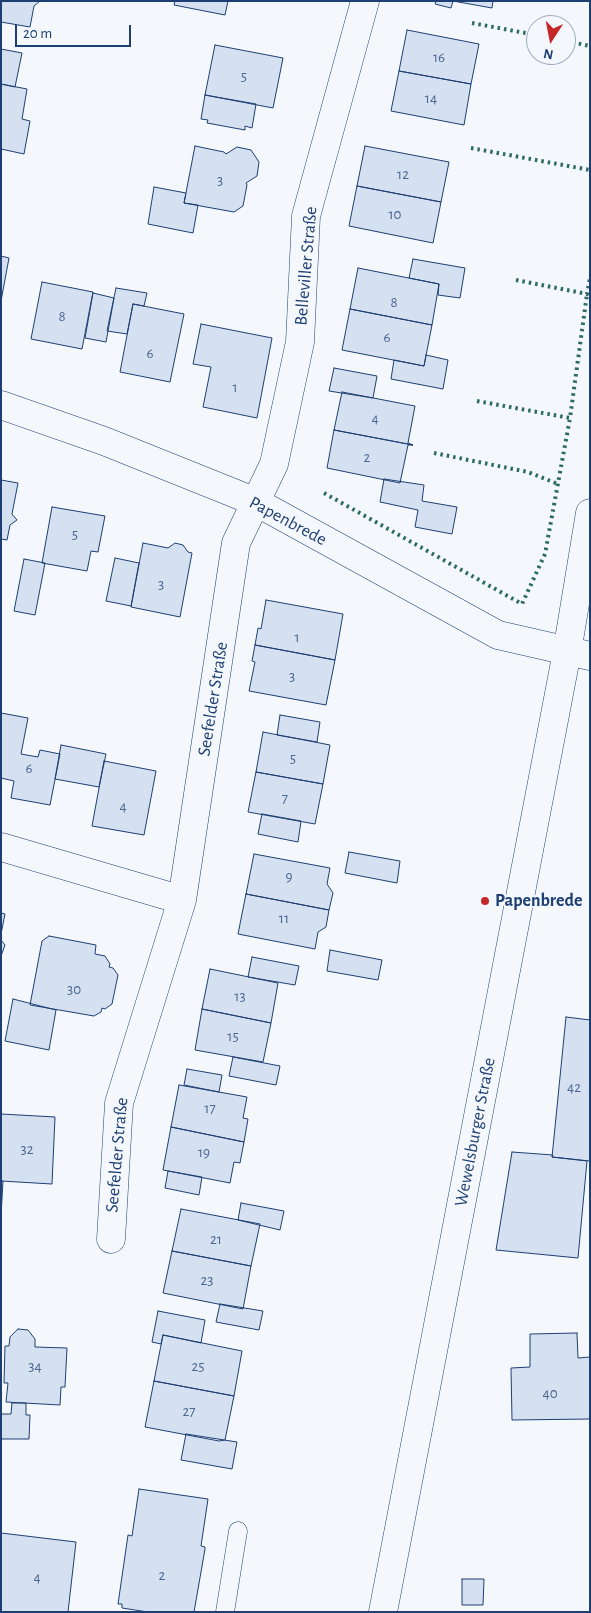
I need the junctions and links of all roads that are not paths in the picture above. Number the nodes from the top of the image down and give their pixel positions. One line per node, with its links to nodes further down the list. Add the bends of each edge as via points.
1 (365, 1): 3 (street, Belleviller Straße, via 306,216 300,342 274,464)
2 (1, 405): 3 (street, Papenbrede, via 104,441)
3 (256, 502): 5 (street, Papenbrede, via 498,635); 7 (street, Seefelder Straße, via 236,543)
4 (590, 513): 5 (street, Wewelsburger Straße)
5 (578, 654): 11 (street, Wewelsburger Straße)
6 (1, 847): 7 (street)
7 (182, 900): 8 (street, Seefelder Straße, via 119,1103)
8 (111, 1239)
9 (238, 1531): 10 (lane)
10 (225, 1612)
11 (383, 1612)

